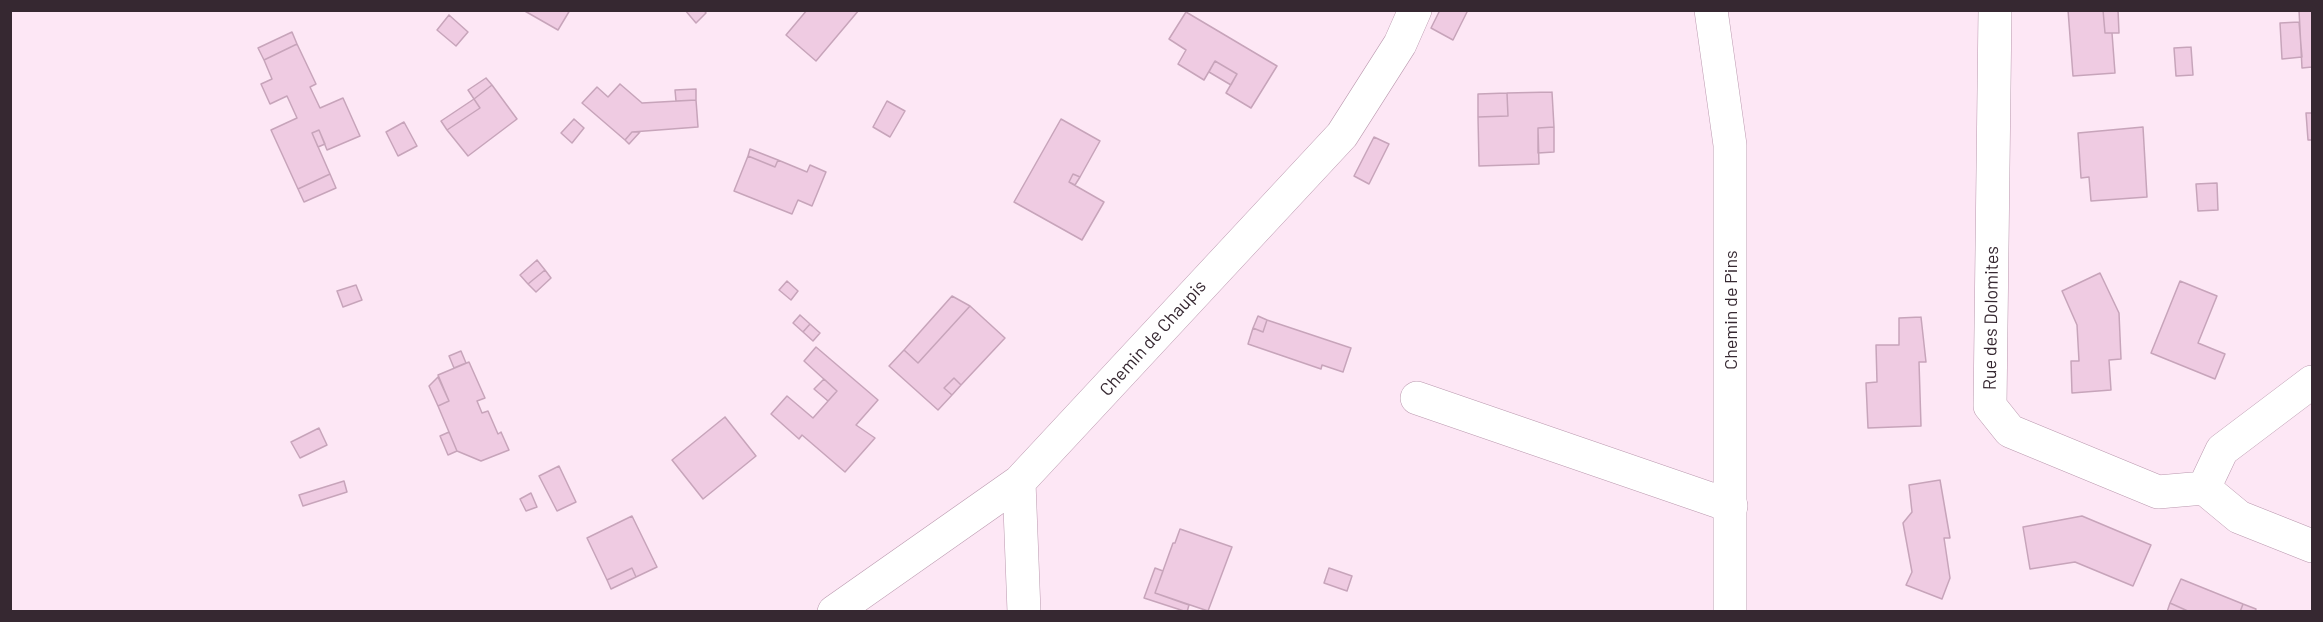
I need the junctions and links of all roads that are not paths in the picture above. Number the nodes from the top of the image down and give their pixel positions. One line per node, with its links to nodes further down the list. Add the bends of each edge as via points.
1 (1415, 10): 6 (street, Chemin de Chaupis, via 1400,44 1342,135)
2 (1711, 10): 8 (street, Chemin de Pins, via 1731,145)
3 (1995, 10): 7 (street, Rue des Dolomites, via 1990,406 2010,430 2158,492)
4 (2313, 382): 7 (street, via 2222,450)
5 (1417, 398): 8 (street)
6 (1018, 482): 10 (street, Chemin de Chaupis); 11 (street)
7 (2204, 488): 9 (street, via 2239,517)
8 (1731, 506): 12 (street, Chemin de Pins)
9 (2313, 546)
10 (834, 612)
11 (1024, 612)
12 (1730, 612)

